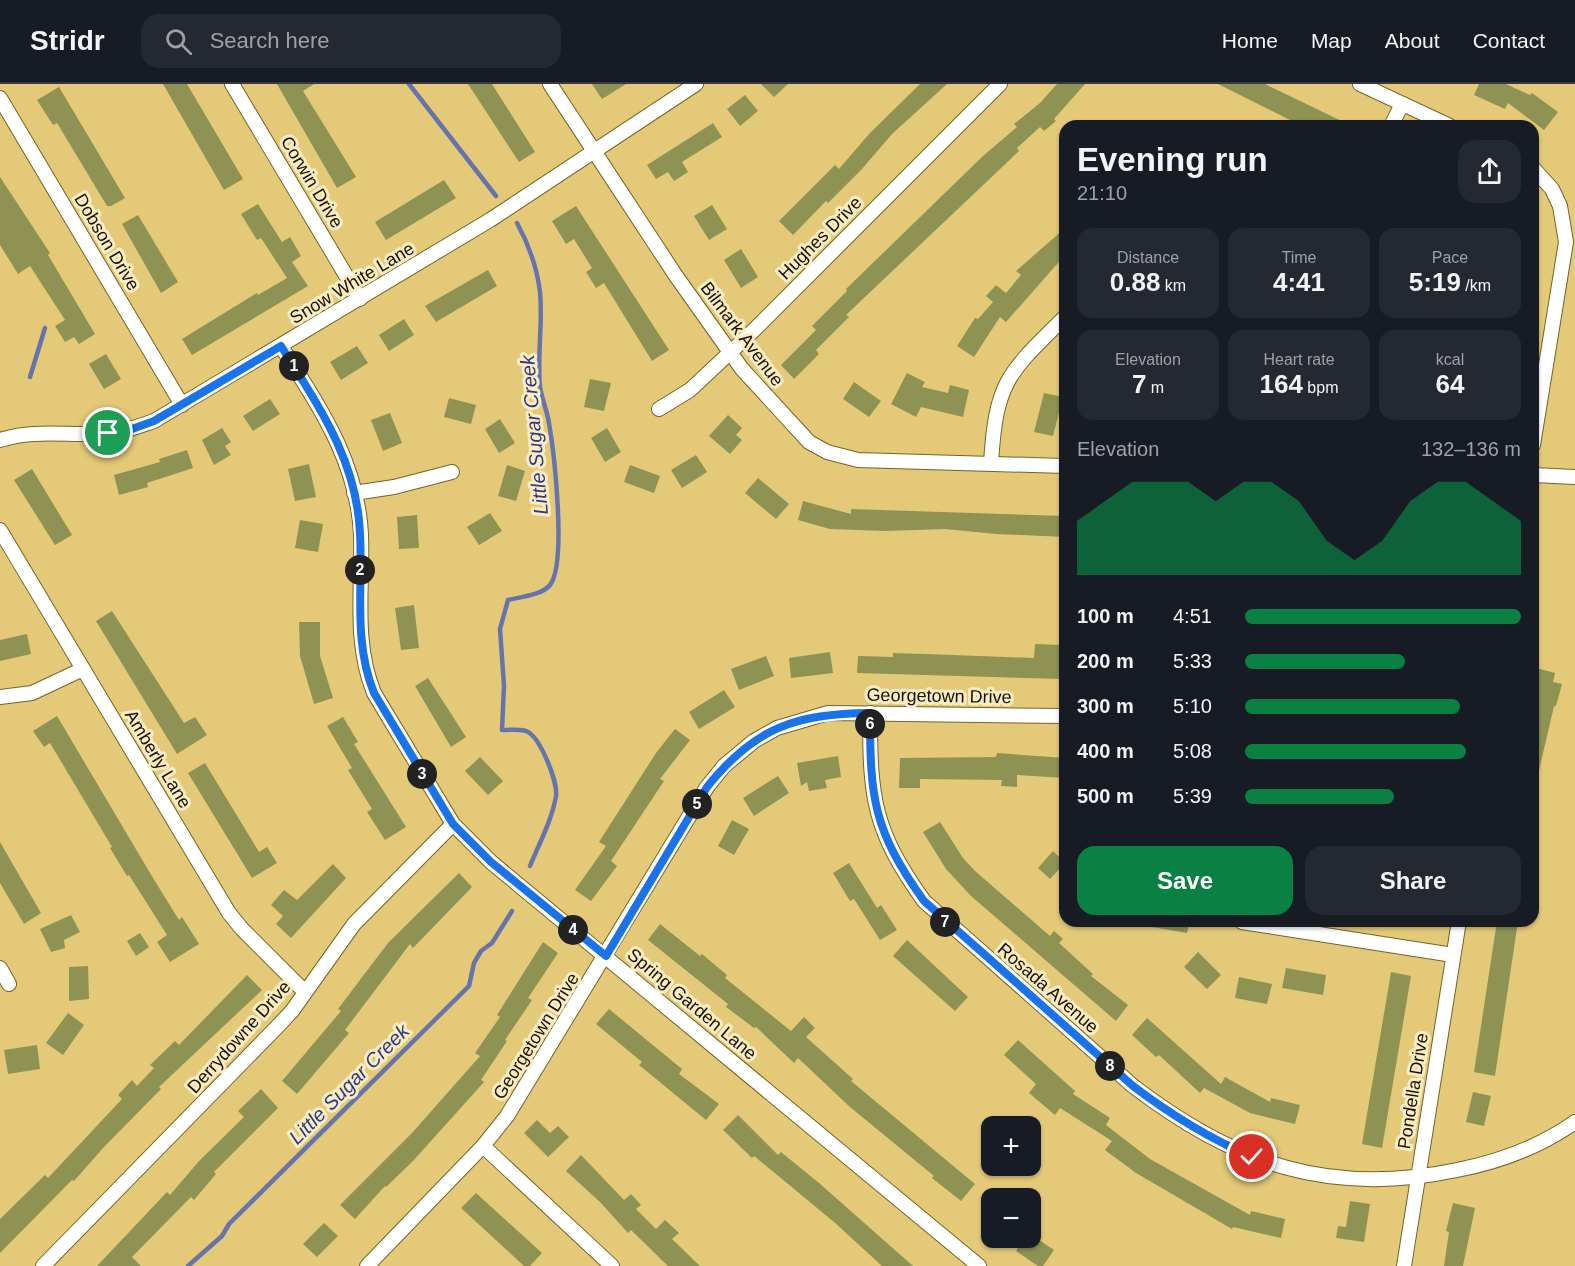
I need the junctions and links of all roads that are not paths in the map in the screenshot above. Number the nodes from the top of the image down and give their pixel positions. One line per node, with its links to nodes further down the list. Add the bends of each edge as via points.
1 (232, 84): 12 (street, Corwin Drive)
2 (550, 84): 10 (street, Bilmark Avenue)
3 (696, 84): 10 (street, Snow White Lane)
4 (1000, 84): 15 (street, Hughes Drive)
5 (1360, 84): 7 (street)
6 (0, 98): 16 (street, Dobson Drive)
7 (1402, 104): 8 (street); 9 (street)
8 (1394, 120)
9 (1437, 120)
10 (594, 151): 12 (street, Snow White Lane); 15 (street, Bilmark Avenue)
11 (1539, 175): 17 (street, via 1560,206 1566,242)
12 (360, 299): 14 (street, Snow White Lane)
13 (1059, 323): 20 (street, via 1028,352 1002,389 994,420)
14 (281, 346): 16 (street, Snow White Lane); 25 (street, Spring Garden Lane, via 335,434)
15 (730, 352): 18 (street, Hughes Drive, via 690,390); 20 (street, Bilmark Avenue, via 796,430 827,452 858,460)
16 (182, 405): 19 (street, Snow White Lane, via 132,429 108,433 31,433)
17 (1539, 408)
18 (659, 409)
19 (0, 440)
20 (991, 463): 21 (street, Bilmark Avenue)
21 (1059, 466)
22 (452, 472): 25 (street)
23 (1539, 475): 24 (street)
24 (1575, 477)
25 (354, 494): 31 (street, Spring Garden Lane, via 360,533 360,649 365,672)
26 (0, 530): 27 (street, Amberly Lane)
27 (84, 669): 28 (street, via 32,693); 38 (street, Amberly Lane, via 229,913)
28 (0, 697)
29 (870, 713): 30 (street, Georgetown Drive); 35 (street, Georgetown Drive, via 828,713 777,728 748,745 724,766 707,787); 41 (street, Rosada Avenue, via 874,801 885,837 904,873 945,922 1133,1086 1216,1141 1290,1170 1368,1180)
30 (1059, 716)
31 (453, 824): 35 (street, Spring Garden Lane, via 491,862); 38 (street, Derrydowne Drive, via 354,924)
32 (1274, 927): 34 (street)
33 (1457, 927): 34 (street, Pondella Drive)
34 (1453, 955): 41 (street, Pondella Drive)
35 (606, 956): 40 (street, Georgetown Drive, via 525,1090); 45 (street, Spring Garden Lane)
36 (0, 968): 37 (street)
37 (9, 984)
38 (305, 992): 42 (street, Derrydowne Drive, via 275,1029)
39 (1575, 1122): 41 (street, Rosada Avenue, via 1512,1155)
40 (483, 1146): 43 (street, Georgetown Drive); 44 (street)
41 (1418, 1179): 46 (street, Pondella Drive)
42 (43, 1266)
43 (367, 1266)
44 (612, 1266)
45 (979, 1266)
46 (1404, 1266)

